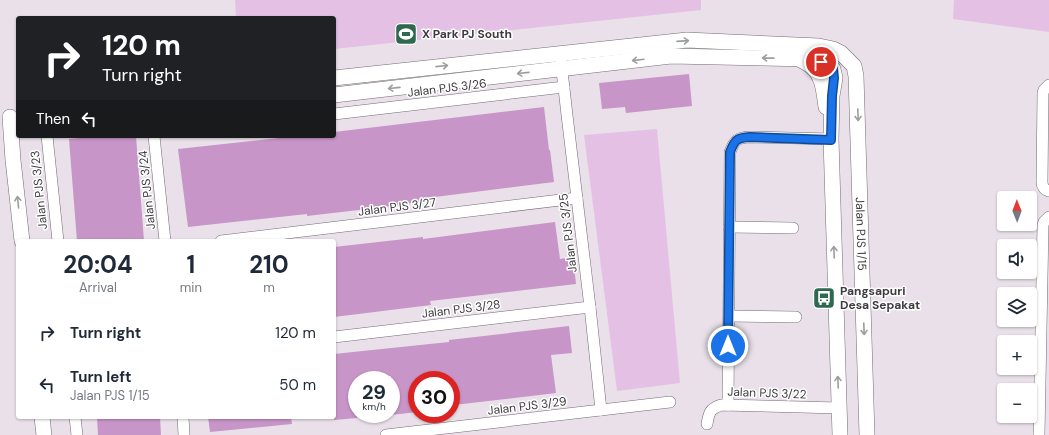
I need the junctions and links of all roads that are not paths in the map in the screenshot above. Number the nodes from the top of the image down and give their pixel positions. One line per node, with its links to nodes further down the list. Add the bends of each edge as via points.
1 (561, 54): 3 (main road, one-way to 3, via 687,40 819,46 833,49); 4 (street, Jalan PJS 3/25); 6 (main road, one-way to 1)
2 (798, 59): 4 (main road, one-way to 4, via 670,56); 5 (main road, via 812,59); 15 (main road, via 811,66 819,76 824,89)
3 (847, 59): 5 (main road); 38 (main road, Jalan PJS 1/15, one-way to 38, via 854,66 856,76)
4 (562, 69): 8 (street, Jalan PJS 3/25); 9 (main road, one-way to 9)
5 (833, 69): 15 (main road)
6 (336, 78)
7 (1048, 86): 16 (street, via 1043,93 1042,186)
8 (564, 87): 10 (street, Jalan PJS 3/26); 17 (street, Jalan PJS 3/25)
9 (336, 95)
10 (336, 114)
11 (9, 117): 12 (main road)
12 (10, 133): 21 (main road, one-way to 12)
13 (47, 138): 22 (street, Jalan PJS 3/23)
14 (154, 138): 23 (street, Jalan PJS 3/24)
15 (831, 140): 19 (street, via 739,138 730,152); 32 (main road, one-way to 15)
16 (1049, 191)
17 (577, 198): 24 (street, Jalan PJS 3/27); 25 (street, Jalan PJS 3/25)
18 (1049, 217): 29 (street, via 1044,222 1043,229)
19 (730, 227): 20 (street); 26 (street)
20 (793, 228)
21 (22, 239)
22 (58, 239)
23 (165, 239)
24 (238, 239)
25 (590, 307): 28 (street, Jalan PJS 3/28); 33 (street, Jalan PJS 3/25)
26 (729, 316): 27 (street); 31 (street)
27 (796, 317)
28 (336, 337)
29 (1045, 340): 44 (street)
30 (670, 402): 33 (street, Jalan PJS 3/29)
31 (728, 405): 32 (street, Jalan PJS 3/22); 37 (street, Jalan PJS 3/22, via 713,408 708,415)
32 (839, 408): 43 (main road)
33 (601, 410): 42 (street, Jalan PJS 3/29)
34 (42, 419): 39 (main road)
35 (75, 419): 40 (street)
36 (183, 419): 41 (street)
37 (707, 424)
38 (868, 433)
39 (44, 435)
40 (77, 435)
41 (184, 435)
42 (386, 435)
43 (840, 435)
44 (1039, 435)

